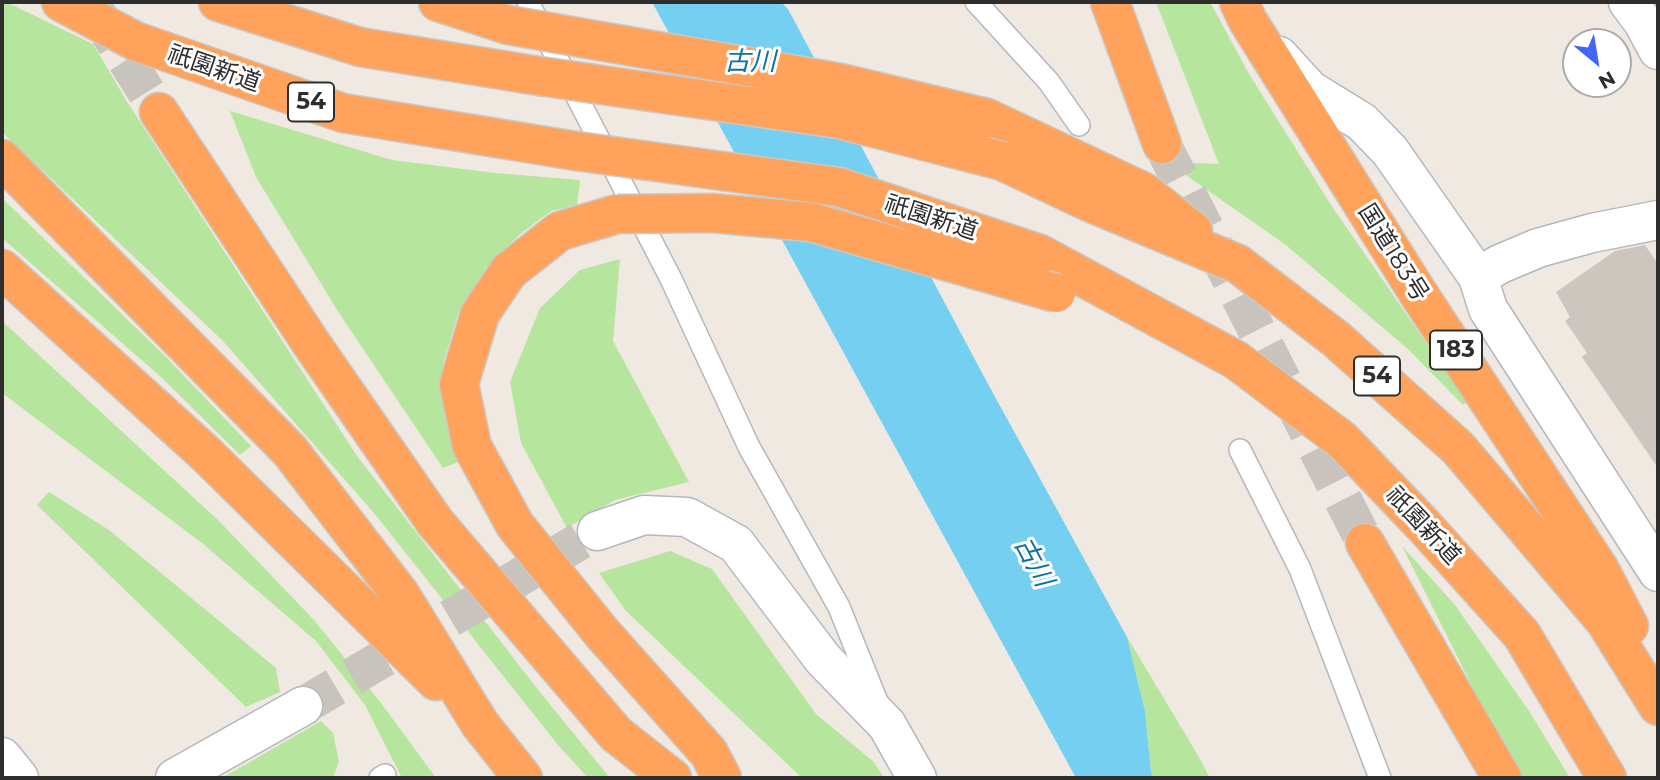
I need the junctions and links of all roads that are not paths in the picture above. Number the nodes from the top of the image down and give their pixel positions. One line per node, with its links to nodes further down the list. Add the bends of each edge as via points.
1 (61, 2): 18 (highway, 祇園新道 / 54, bridge, via 135,41 343,113 839,187 1040,254)
2 (218, 2): 15 (highway, 54, bridge, via 360,47 839,119 1003,161)
3 (438, 2): 8 (highway)
4 (976, 2): 11 (lane, via 1049,82)
5 (1110, 2): 12 (highway)
6 (1628, 2): 9 (street)
7 (1243, 11): 17 (street, via 1310,90 1362,122 1390,151); 23 (highway, 国道183号 / 183, via 1418,293 1600,570)
8 (518, 13): 15 (highway, bridge, via 987,118 1143,192); 27 (lane, via 671,279 749,447 839,607)
9 (1658, 50)
10 (159, 112): 32 (highway, via 435,522 616,734)
11 (1079, 125)
12 (1163, 144)
13 (2, 159): 26 (highway, via 290,451 400,594)
14 (1658, 219): 17 (street, via 1538,248)
15 (1238, 264): 25 (highway, 54, via 1336,339 1458,448 1605,621)
16 (2, 269): 26 (highway, via 206,454)
17 (1478, 277): 22 (street, via 1488,309)
18 (1236, 360): 33 (highway, bridge, via 1056,293 811,222 712,213 617,214 560,231 509,271 480,314 459,384 471,446 516,525 602,634 709,753); 37 (highway, 祇園新道 / 54, via 1342,440 1522,635)
19 (1240, 450): 35 (lane, via 1300,569)
20 (597, 531): 27 (street, via 644,514 687,517 736,544 823,659)
21 (1365, 543): 36 (highway)
22 (1658, 572)
23 (1658, 682)
24 (303, 706): 30 (street)
25 (1658, 706)
26 (480, 724): 31 (highway)
27 (887, 726): 34 (street)
28 (2, 757): 29 (street)
29 (19, 778)
30 (175, 778)
31 (523, 778)
32 (673, 778)
33 (722, 778)
34 (917, 778)
35 (1380, 778)
36 (1502, 778)
37 (1607, 778)

